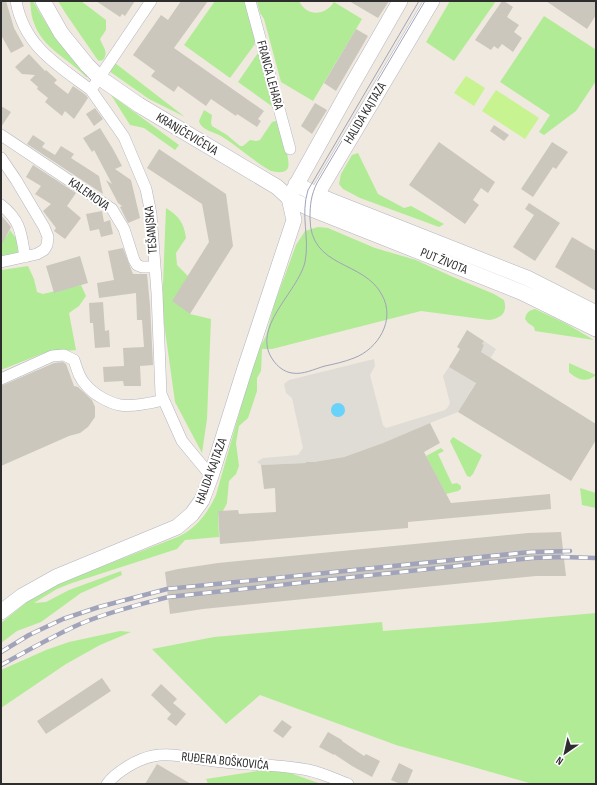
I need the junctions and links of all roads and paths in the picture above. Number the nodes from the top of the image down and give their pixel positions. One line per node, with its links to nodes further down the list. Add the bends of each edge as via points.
1 (16, 1): 7 (street, TEŠANJSKA, via 22,22 32,41 45,56)
2 (43, 1): 7 (main road, KRANJČEVIĆEVA, via 61,32 87,65)
3 (151, 1): 7 (street)
4 (250, 1): 9 (street, FRANCA LEHARA)
5 (400, 1): 11 (main road, HALIDA KAJTAZA)
6 (432, 1): 13 (main road, HALIDA KAJTAZA)
7 (96, 84): 12 (main road, KRANJČEVIĆEVA, via 139,105); 20 (street, TEŠANJSKA, via 124,137 146,189 151,214)
8 (1, 135): 20 (street, KALEMOVA, via 112,209 124,229 137,265)
9 (290, 149)
10 (1, 158): 18 (street, via 48,237 44,250)
11 (296, 184): 12 (main road); 13 (main road, PUT ŽIVOTA); 14 (main road, HALIDA KAJTAZA)
12 (277, 187): 14 (main road, KRANJČEVIĆEVA)
13 (317, 195): 16 (main road, HALIDA KAJTAZA); 21 (main road, PUT ŽIVOTA, via 527,278)
14 (289, 198): 16 (main road, PUT ŽIVOTA); 17 (main road)
15 (1, 205): 18 (street, via 18,223)
16 (309, 208): 17 (main road, HALIDA KAJTAZA); 22 (main road, PUT ŽIVOTA, via 521,292)
17 (294, 220): 25 (main road, HALIDA KAJTAZA)
18 (25, 257): 19 (street)
19 (1, 262)
20 (155, 267): 24 (street, TEŠANJSKA)
21 (596, 313)
22 (596, 329)
23 (1, 379): 24 (street, via 52,356 64,354 74,360 85,385 106,400 120,405)
24 (163, 400): 25 (street, TEŠANJSKA, via 182,441)
25 (211, 476): 26 (main road, HALIDA KAJTAZA, via 197,508 177,527 39,585)
26 (1, 612)
27 (107, 784): 28 (street, RUĐERA BOŠKOVIĆA, via 133,764 153,756 164,755 293,768)
28 (348, 784)

